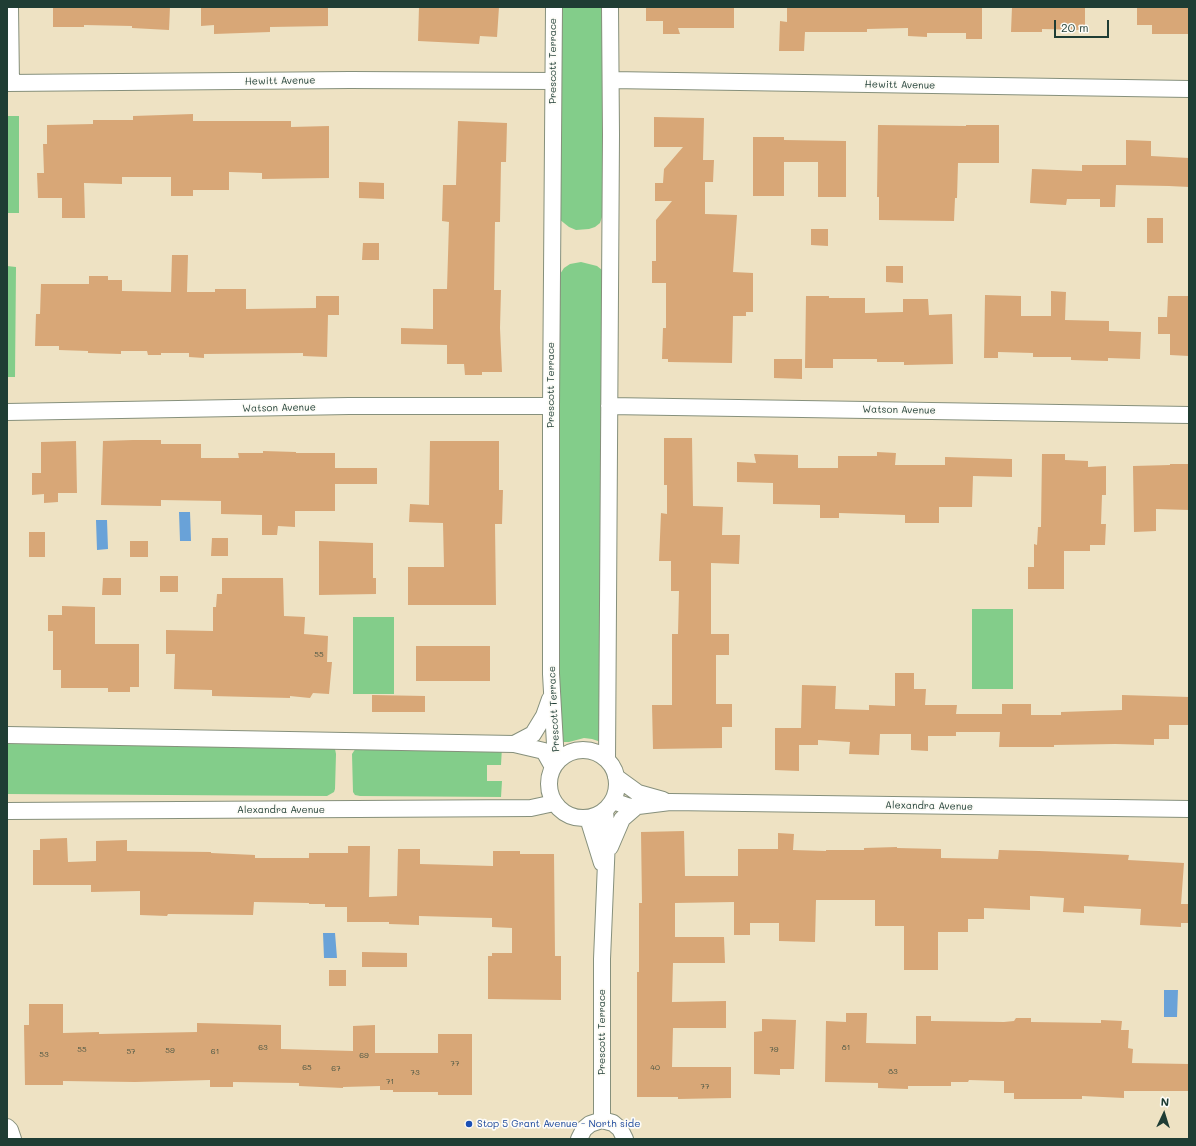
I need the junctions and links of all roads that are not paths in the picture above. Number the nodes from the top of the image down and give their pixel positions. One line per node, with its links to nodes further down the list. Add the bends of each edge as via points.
1 (10, 7): 6 (street)
2 (554, 7): 5 (street, Prescott Terrace)
3 (610, 7): 4 (street)
4 (611, 80): 7 (street, Hewitt Avenue); 9 (street)
5 (553, 81): 6 (street, Hewitt Avenue); 8 (street, Prescott Terrace)
6 (9, 83)
7 (1189, 90)
8 (551, 406): 10 (street, Watson Avenue, via 349,406); 12 (street, Prescott Terrace)
9 (609, 406): 11 (street, Watson Avenue); 15 (street)
10 (7, 412)
11 (1189, 415)
12 (552, 694): 14 (street, via 544,716 533,734); 16 (street, Prescott Terrace)
13 (7, 735): 14 (street)
14 (514, 744): 16 (street, via 544,752)
15 (607, 760): 16 (street, via 600,754 581,750 563,756); 17 (street)
16 (555, 765): 19 (street, via 548,786)
17 (616, 778): 18 (street, Alexandra Avenue, via 638,793); 20 (street, via 616,794)
18 (670, 802): 21 (street, Alexandra Avenue); 22 (street, Alexandra Avenue)
19 (554, 803): 23 (street, Alexandra Avenue, via 531,808); 24 (street, via 570,816)
20 (609, 806): 21 (street, Alexandra Avenue); 24 (street, via 600,814); 25 (street, Prescott Terrace)
21 (637, 806): 25 (street, via 622,819 615,832)
22 (1189, 809)
23 (7, 810)
24 (588, 818): 25 (street, Prescott Terrace)
25 (606, 864): 26 (street, Prescott Terrace, via 602,959)
26 (602, 1120): 29 (street, via 590,1124); 30 (street, via 617,1126)
27 (7, 1127): 28 (street)
28 (13, 1139)
29 (579, 1139)
30 (625, 1139)

